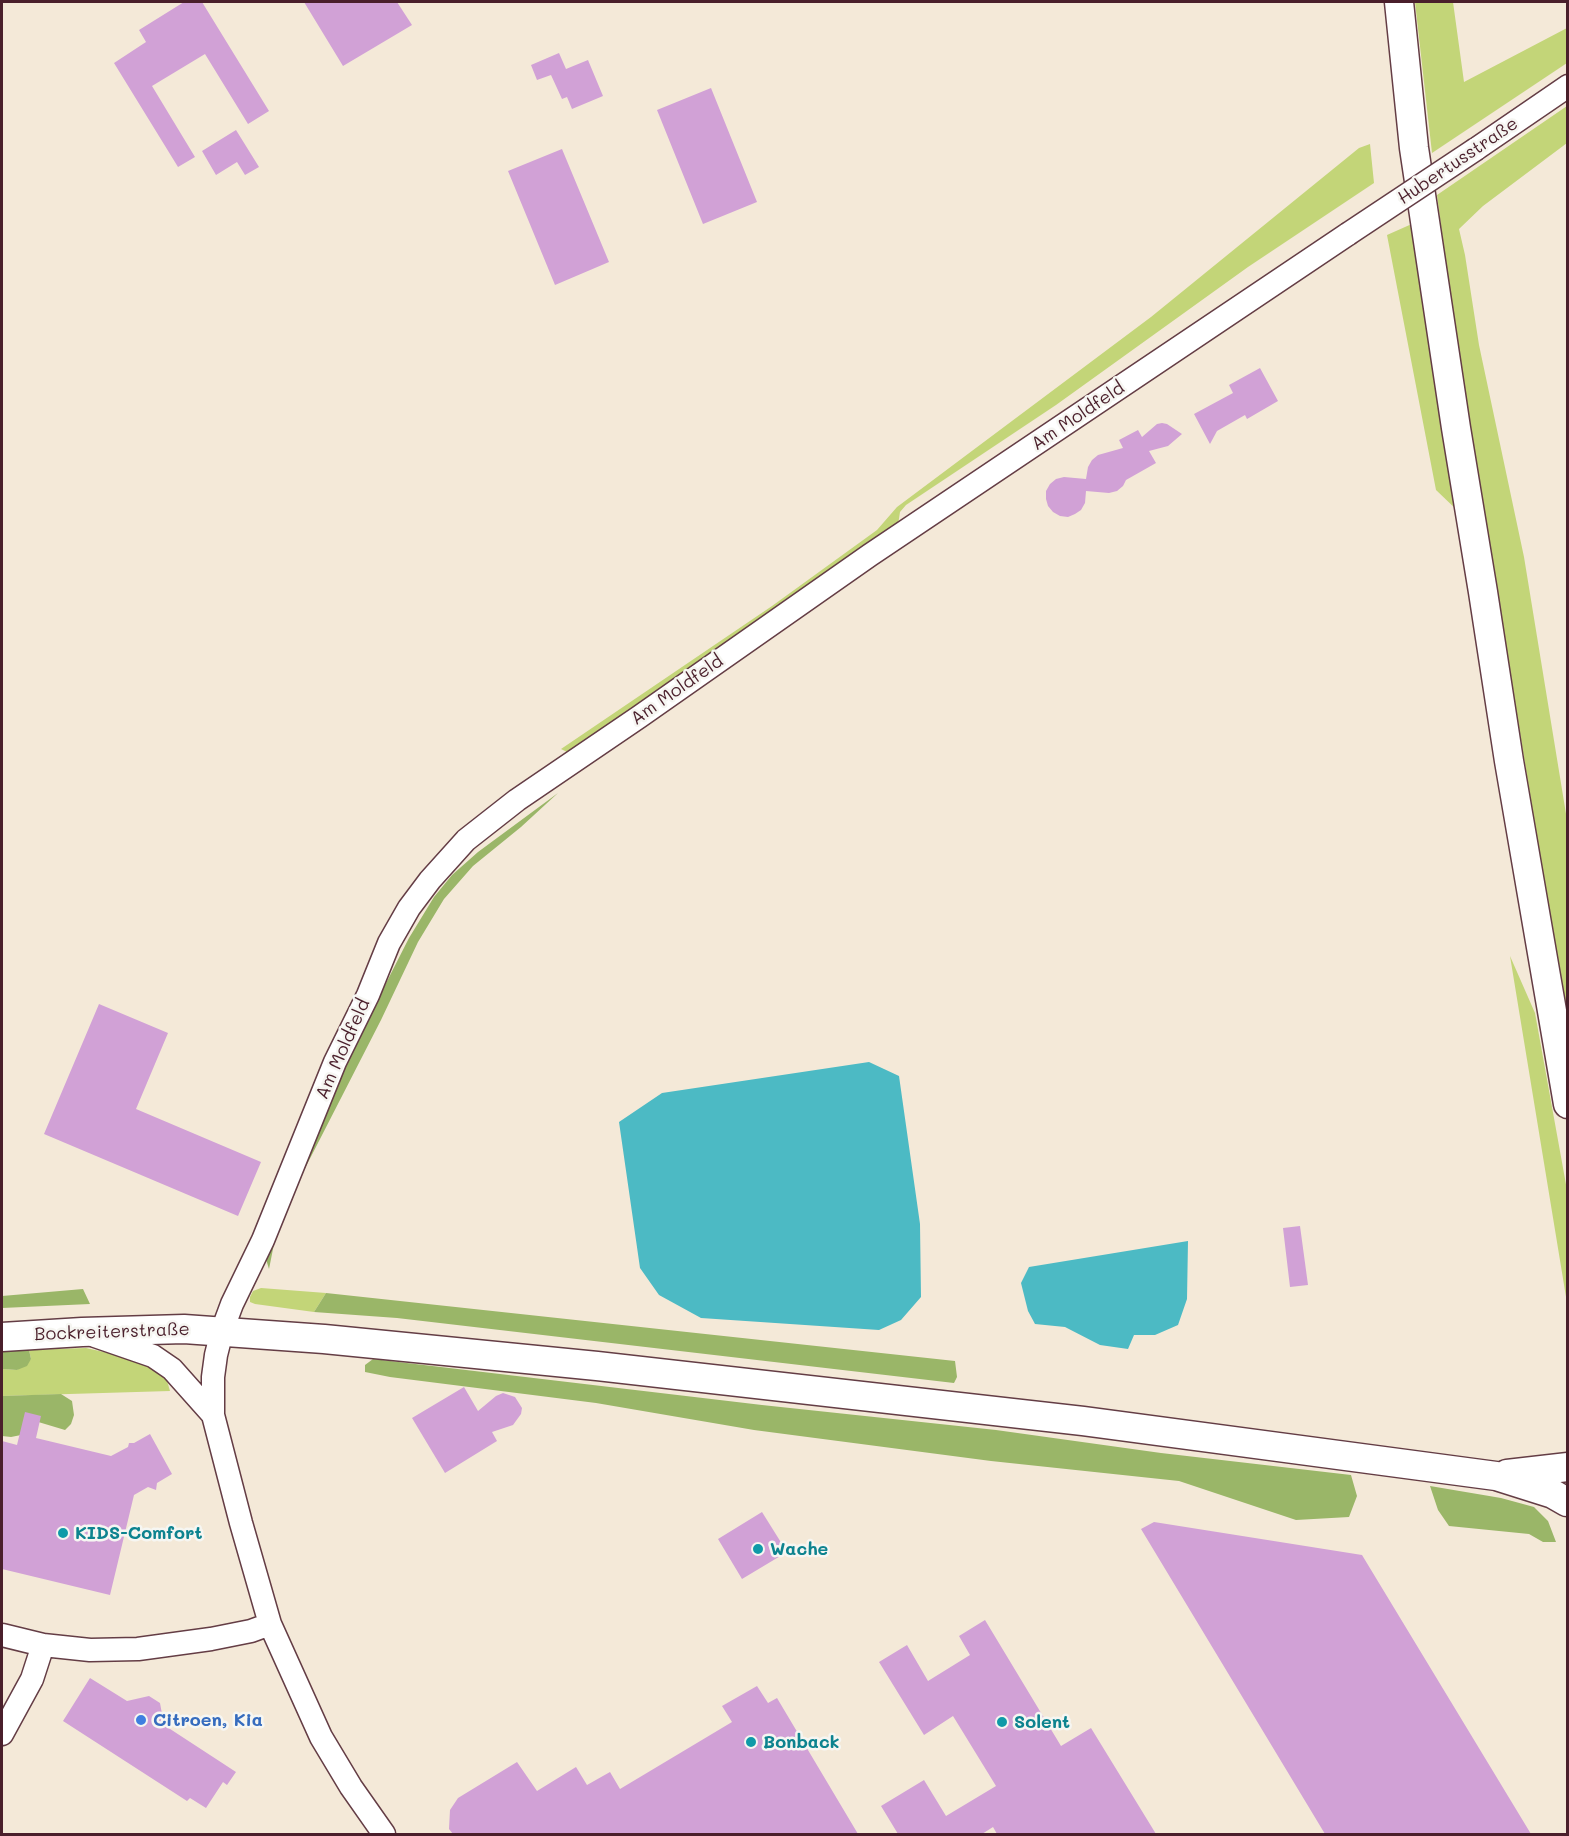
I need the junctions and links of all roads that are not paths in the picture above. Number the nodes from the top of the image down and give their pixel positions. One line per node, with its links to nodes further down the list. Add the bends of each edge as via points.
1 (1399, 2): 4 (main road, via 1414,148 1454,416)
2 (1568, 86): 3 (street, Hubertusstraße, bridge)
3 (1348, 234): 5 (street, Am Moldfeld, via 870,555 517,800 466,840 409,908 389,943)
4 (1568, 1104)
5 (222, 1331): 6 (main road, Bockreiterstraße); 8 (street, Am Moldfeld, via 213,1377); 10 (main road, Bockreiterstraße, via 597,1366 1071,1419)
6 (82, 1332): 7 (main road, Bockreiterstraße); 8 (street, via 153,1356 172,1368)
7 (2, 1337)
8 (213, 1414): 12 (street)
9 (1568, 1467): 10 (main road)
10 (1496, 1476): 11 (main road)
11 (1567, 1501)
12 (270, 1624): 14 (street, via 211,1639 138,1649 90,1650); 16 (street, via 321,1737)
13 (2, 1635): 14 (street)
14 (43, 1645): 15 (street, via 32,1679)
15 (2, 1734)
16 (384, 1834)

